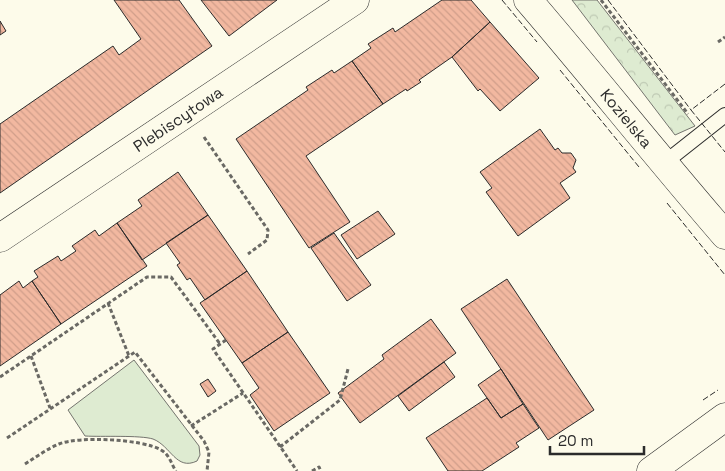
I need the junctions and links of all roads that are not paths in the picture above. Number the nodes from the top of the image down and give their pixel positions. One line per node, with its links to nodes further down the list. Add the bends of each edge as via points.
1 (354, 0): 6 (street, Plebiscytowa)
2 (528, 0): 4 (street, Kozielska)
3 (725, 115): 4 (lane)
4 (663, 164): 5 (street, Kozielska)
5 (725, 235)
6 (0, 238)
7 (725, 417): 8 (street)
8 (651, 471)

